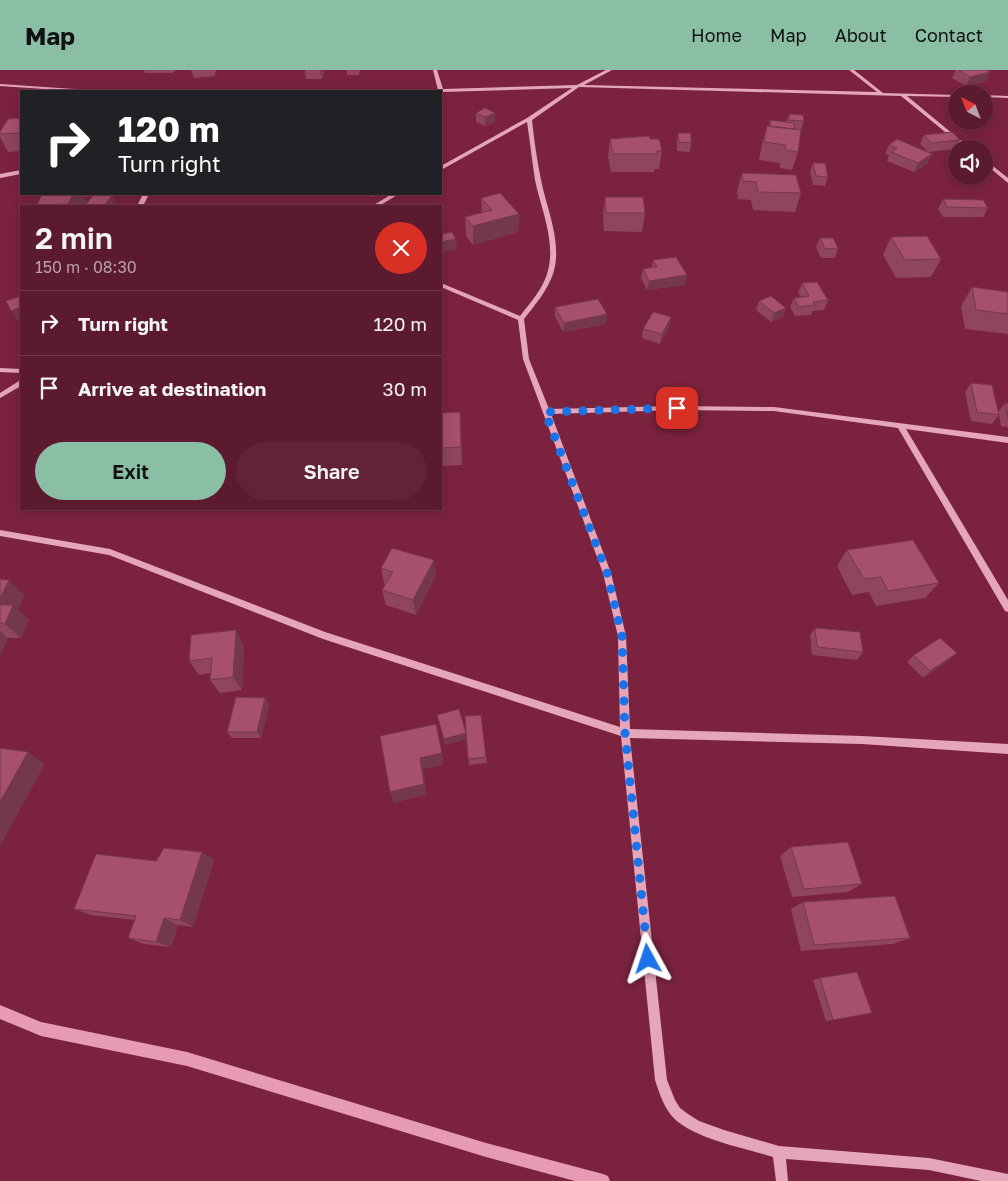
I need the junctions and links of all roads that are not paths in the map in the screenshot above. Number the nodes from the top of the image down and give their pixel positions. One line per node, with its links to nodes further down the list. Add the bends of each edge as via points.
1 (435, 70): 7 (street)
2 (610, 70): 5 (street)
3 (851, 70): 10 (street)
4 (0, 85): 6 (street)
5 (578, 86): 8 (street); 10 (street); 14 (street)
6 (75, 90)
7 (440, 90)
8 (442, 91)
9 (903, 95): 10 (street); 11 (street); 15 (street)
10 (883, 96)
11 (948, 96)
12 (993, 96): 13 (street)
13 (1008, 97)
14 (529, 119): 16 (street); 24 (street, via 553,250 547,281)
15 (958, 140)
16 (442, 167)
17 (993, 168): 20 (street)
18 (20, 172): 19 (street)
19 (0, 176)
20 (1008, 181)
21 (394, 195): 22 (street)
22 (377, 205)
23 (442, 285): 24 (street)
24 (521, 319): 29 (street, via 526,359)
25 (0, 370): 26 (street)
26 (20, 371)
27 (20, 384): 28 (street)
28 (0, 396)
29 (545, 412): 30 (street, via 764,409); 34 (street, via 607,573 622,636)
30 (900, 425): 31 (street); 33 (street)
31 (1008, 440)
32 (0, 533): 34 (street, via 110,552 323,635)
33 (1008, 608)
34 (625, 733): 35 (street, via 862,740); 36 (street, via 664,1090 677,1113 693,1125)
35 (1008, 749)
36 (779, 1152): 37 (street, via 929,1164); 38 (street)
37 (1008, 1180)
38 (782, 1181)

